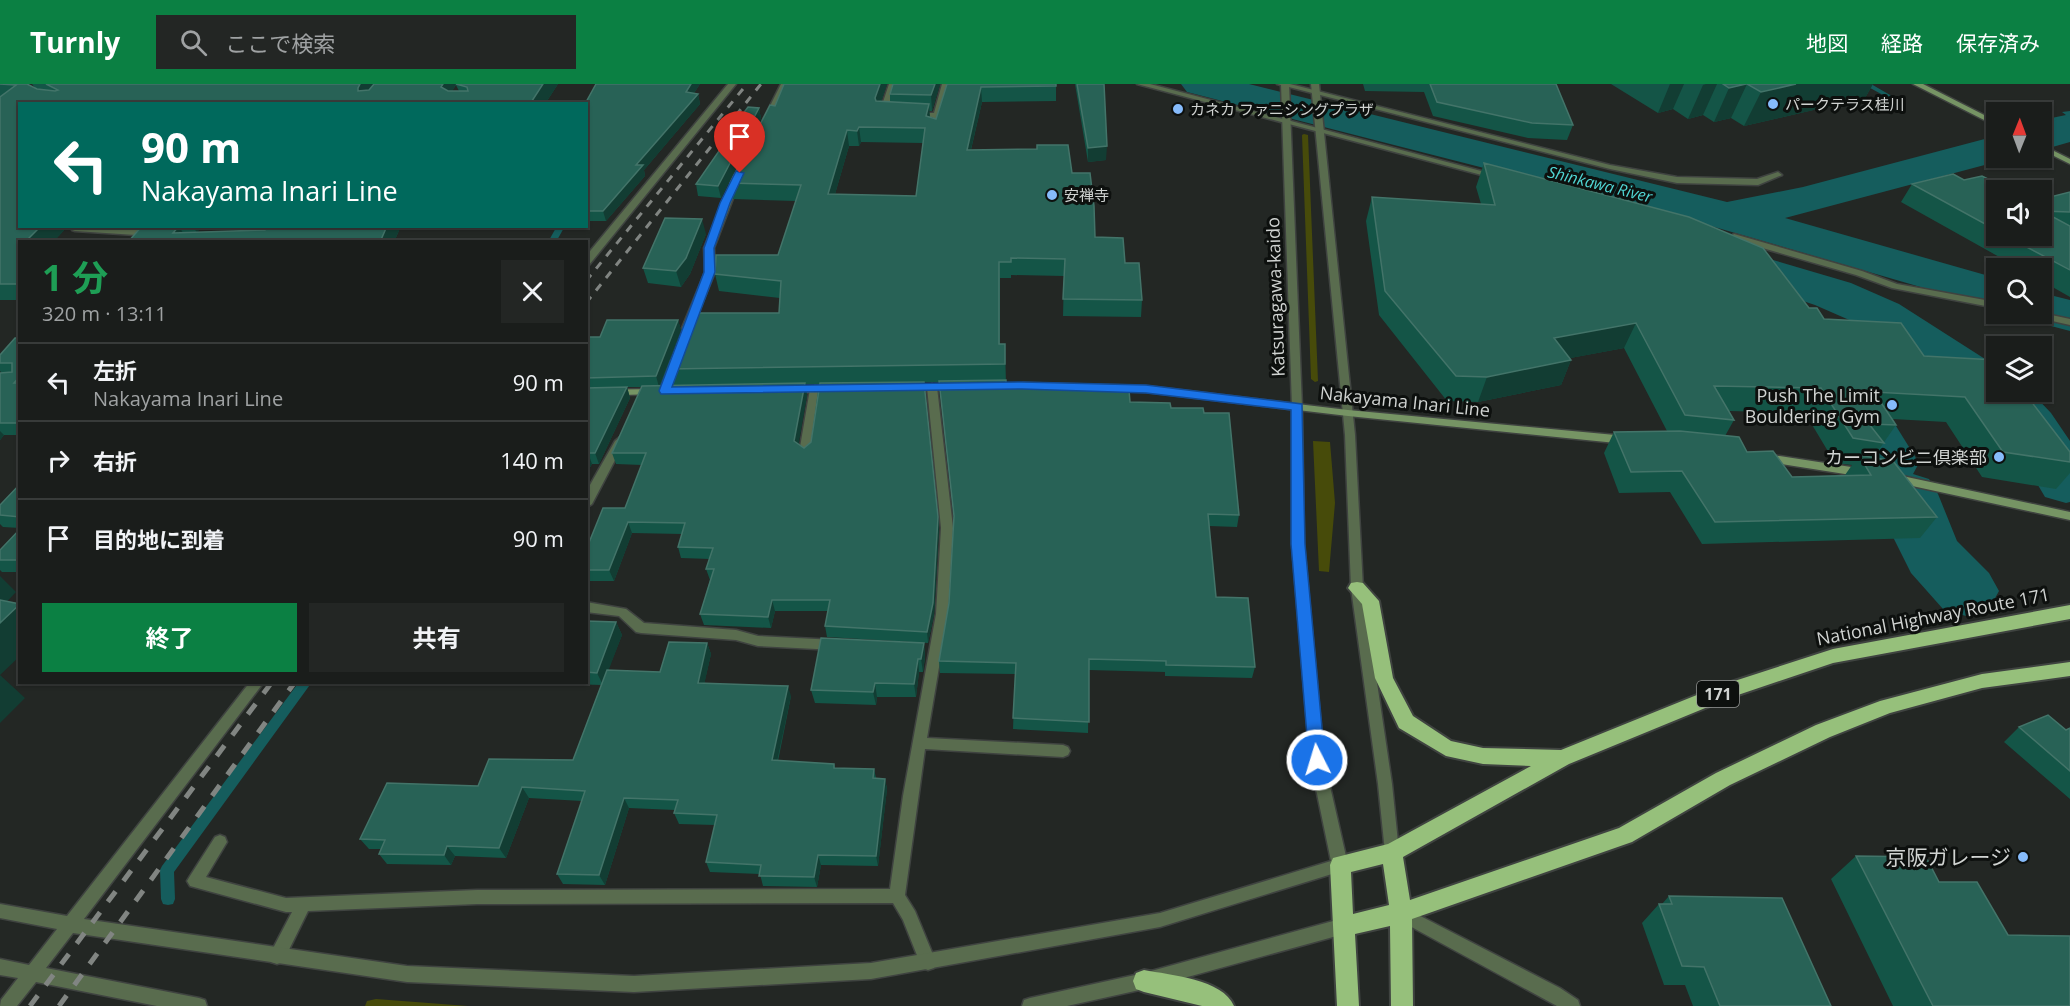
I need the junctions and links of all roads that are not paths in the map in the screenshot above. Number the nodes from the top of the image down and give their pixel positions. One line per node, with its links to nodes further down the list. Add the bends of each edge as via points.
1 (732, 84): 26 (street)
2 (785, 84): 15 (street)
3 (893, 84): 9 (street, via 883,114)
4 (946, 84): 11 (street)
5 (1141, 84): 12 (street)
6 (1917, 84): 13 (main road)
7 (1284, 86): 8 (street); 12 (street, Katsuragawa-kaido)
8 (1316, 92): 14 (street); 20 (street, via 1677,180 1758,182)
9 (894, 114)
10 (905, 114): 11 (street)
11 (937, 115): 16 (street)
12 (1286, 119): 14 (street); 41 (street, Katsuragawa-kaido)
13 (1986, 119)
14 (1320, 128): 21 (street); 42 (street)
15 (762, 130)
16 (933, 131)
17 (2052, 152): 18 (main road)
18 (2070, 162)
19 (744, 164): 30 (street, via 709,248 710,272)
20 (1778, 175)
21 (1506, 178)
22 (75, 228): 23 (street)
23 (149, 230): 24 (street)
24 (160, 234)
25 (1728, 236): 27 (street, via 1894,286)
26 (588, 260)
27 (1986, 303)
28 (2052, 318): 29 (street)
29 (2070, 322)
30 (683, 339)
31 (679, 350): 39 (street)
32 (1010, 386): 41 (main road, Nakayama Inari Line, via 1146,389)
33 (932, 387): 34 (main road); 35 (main road); 55 (street, via 947,528 942,614 929,650)
34 (965, 387)
35 (893, 388)
36 (815, 389): 37 (main road); 38 (main road); 45 (street)
37 (849, 389)
38 (780, 390)
39 (671, 391): 40 (main road, via 638,398)
40 (588, 393)
41 (1298, 407): 42 (main road, Nakayama Inari Line); 60 (street, Katsuragawa-kaido, via 1298,544 1317,760)
42 (1348, 413): 44 (main road, Nakayama Inari Line); 49 (street)
43 (624, 431): 47 (street)
44 (1635, 441)
45 (805, 453)
46 (1750, 455): 48 (main road, via 1890,478)
47 (588, 500)
48 (2070, 516)
49 (1357, 588): 57 (highway, via 1370,601 1384,678 1406,722 1446,747 1483,756); 59 (street)
50 (588, 608): 52 (street, via 622,612 641,628 736,635 758,641)
51 (2070, 612): 57 (highway, National Highway Route 171 / 171, via 1833,656 1726,691)
52 (852, 646)
53 (2070, 669): 64 (highway, via 1982,681 1887,706 1723,778 1625,835)
54 (256, 684): 65 (street)
55 (919, 742): 56 (street); 61 (street)
56 (1063, 751)
57 (1562, 758): 59 (highway, National Highway Route 171 / 171)
58 (220, 842): 62 (street, via 195,881 286,905)
59 (1392, 852): 60 (highway, National Highway Route 171 / 171); 64 (highway)
60 (1340, 865): 66 (highway); 68 (street, via 1160,920)
61 (897, 896): 62 (street, via 477,897); 68 (street)
62 (304, 904): 67 (street)
63 (0, 912): 65 (street)
64 (1401, 913): 66 (highway); 77 (highway); 78 (street)
65 (72, 925): 67 (street); 70 (street)
66 (1344, 926): 71 (street); 76 (highway)
67 (277, 956): 68 (street, via 407,974 634,984 871,971)
68 (928, 962)
69 (0, 967): 70 (street)
70 (34, 972): 72 (street); 73 (street)
71 (1144, 981): 74 (street); 75 (highway, via 1202,993)
72 (7, 1006)
73 (199, 1006)
74 (1030, 1006)
75 (1223, 1006)
76 (1348, 1006)
77 (1402, 1006)
78 (1572, 1006)

